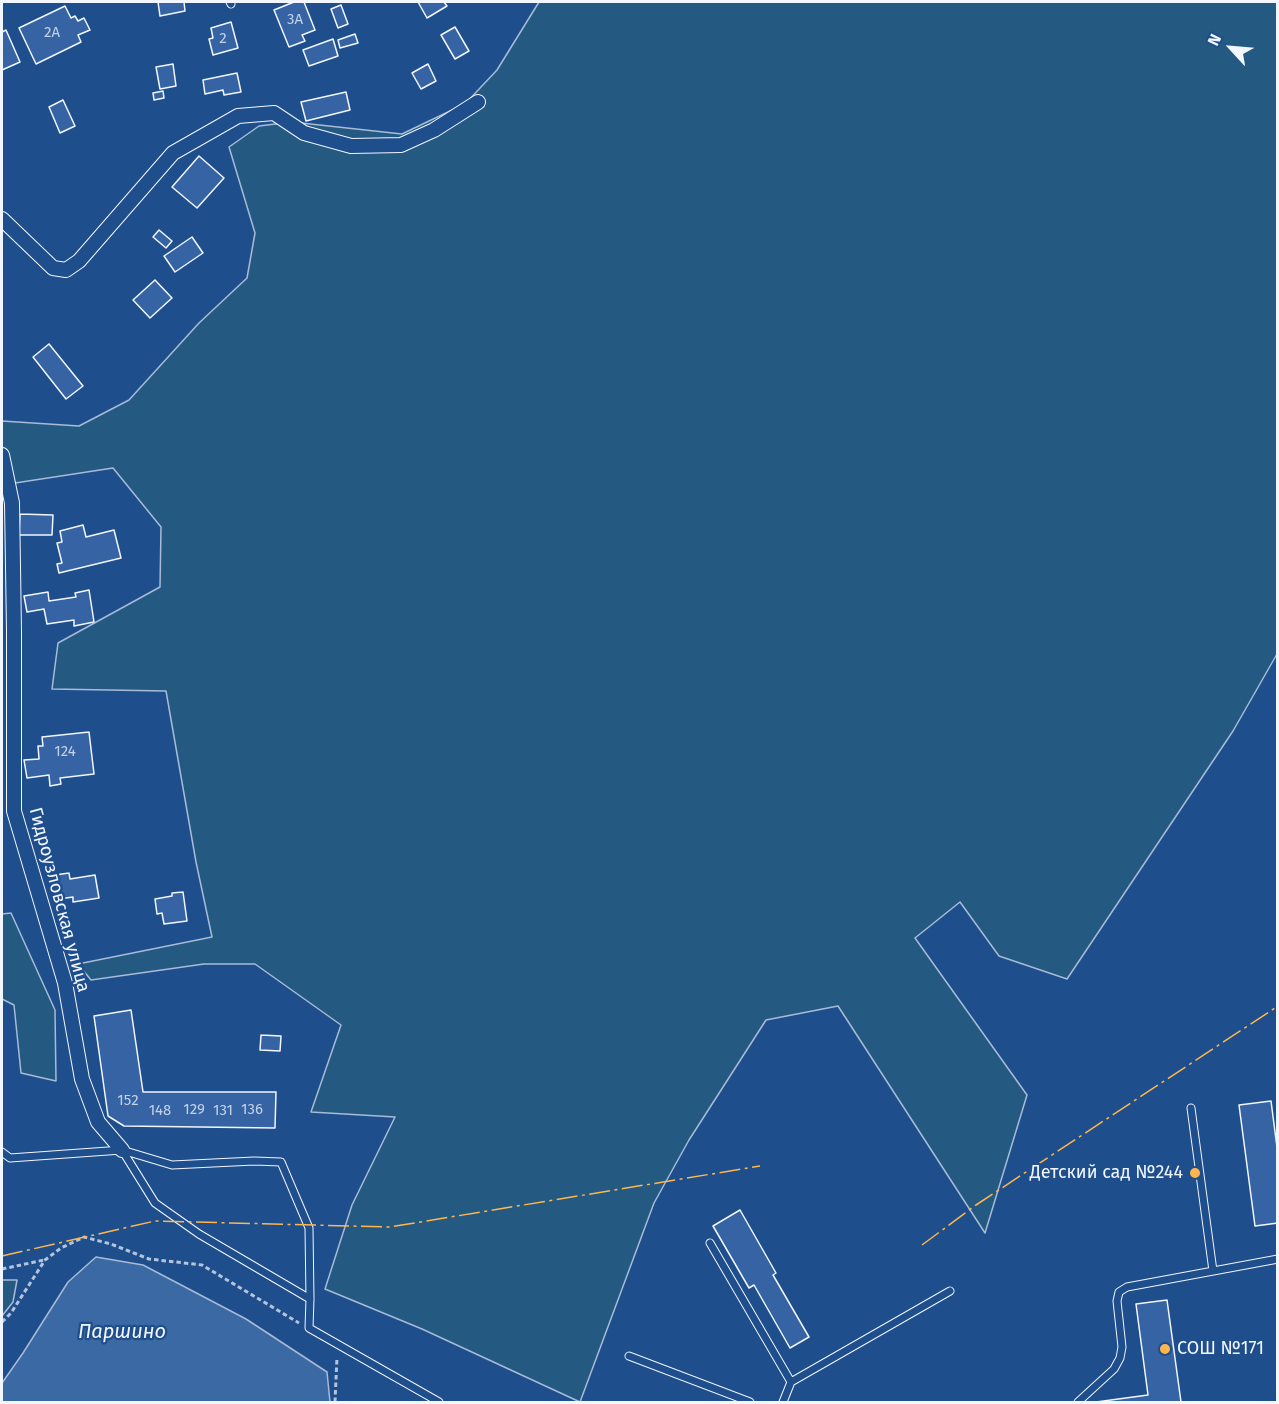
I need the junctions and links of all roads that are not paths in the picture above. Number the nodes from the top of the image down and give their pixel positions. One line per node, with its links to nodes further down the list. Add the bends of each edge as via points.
1 (478, 102): 2 (street, via 401,145 351,146 304,133 274,113 238,116 172,153 79,261 66,270 53,268)
2 (2, 219)
3 (2, 455): 4 (street, Гидроузловская улица)
4 (7, 502): 5 (street, Гидроузловская улица)
5 (8, 630): 7 (street, Гидроузловская улица, via 14,811 65,983 82,1079 98,1122)
6 (1191, 1108): 11 (lane)
7 (122, 1150): 8 (lane, via 10,1158); 13 (lane, via 155,1203); 13 (lane, via 172,1165 281,1162 309,1228)
8 (2, 1152)
9 (710, 1242): 15 (lane)
10 (1278, 1259): 11 (lane)
11 (1214, 1271): 19 (lane, via 1127,1287 1119,1292 1120,1358 1114,1369)
12 (950, 1291): 15 (lane)
13 (310, 1299): 16 (lane, via 309,1328)
14 (629, 1356): 17 (lane)
15 (791, 1382): 18 (lane)
16 (439, 1402)
17 (750, 1402)
18 (783, 1402)
19 (1078, 1402)

